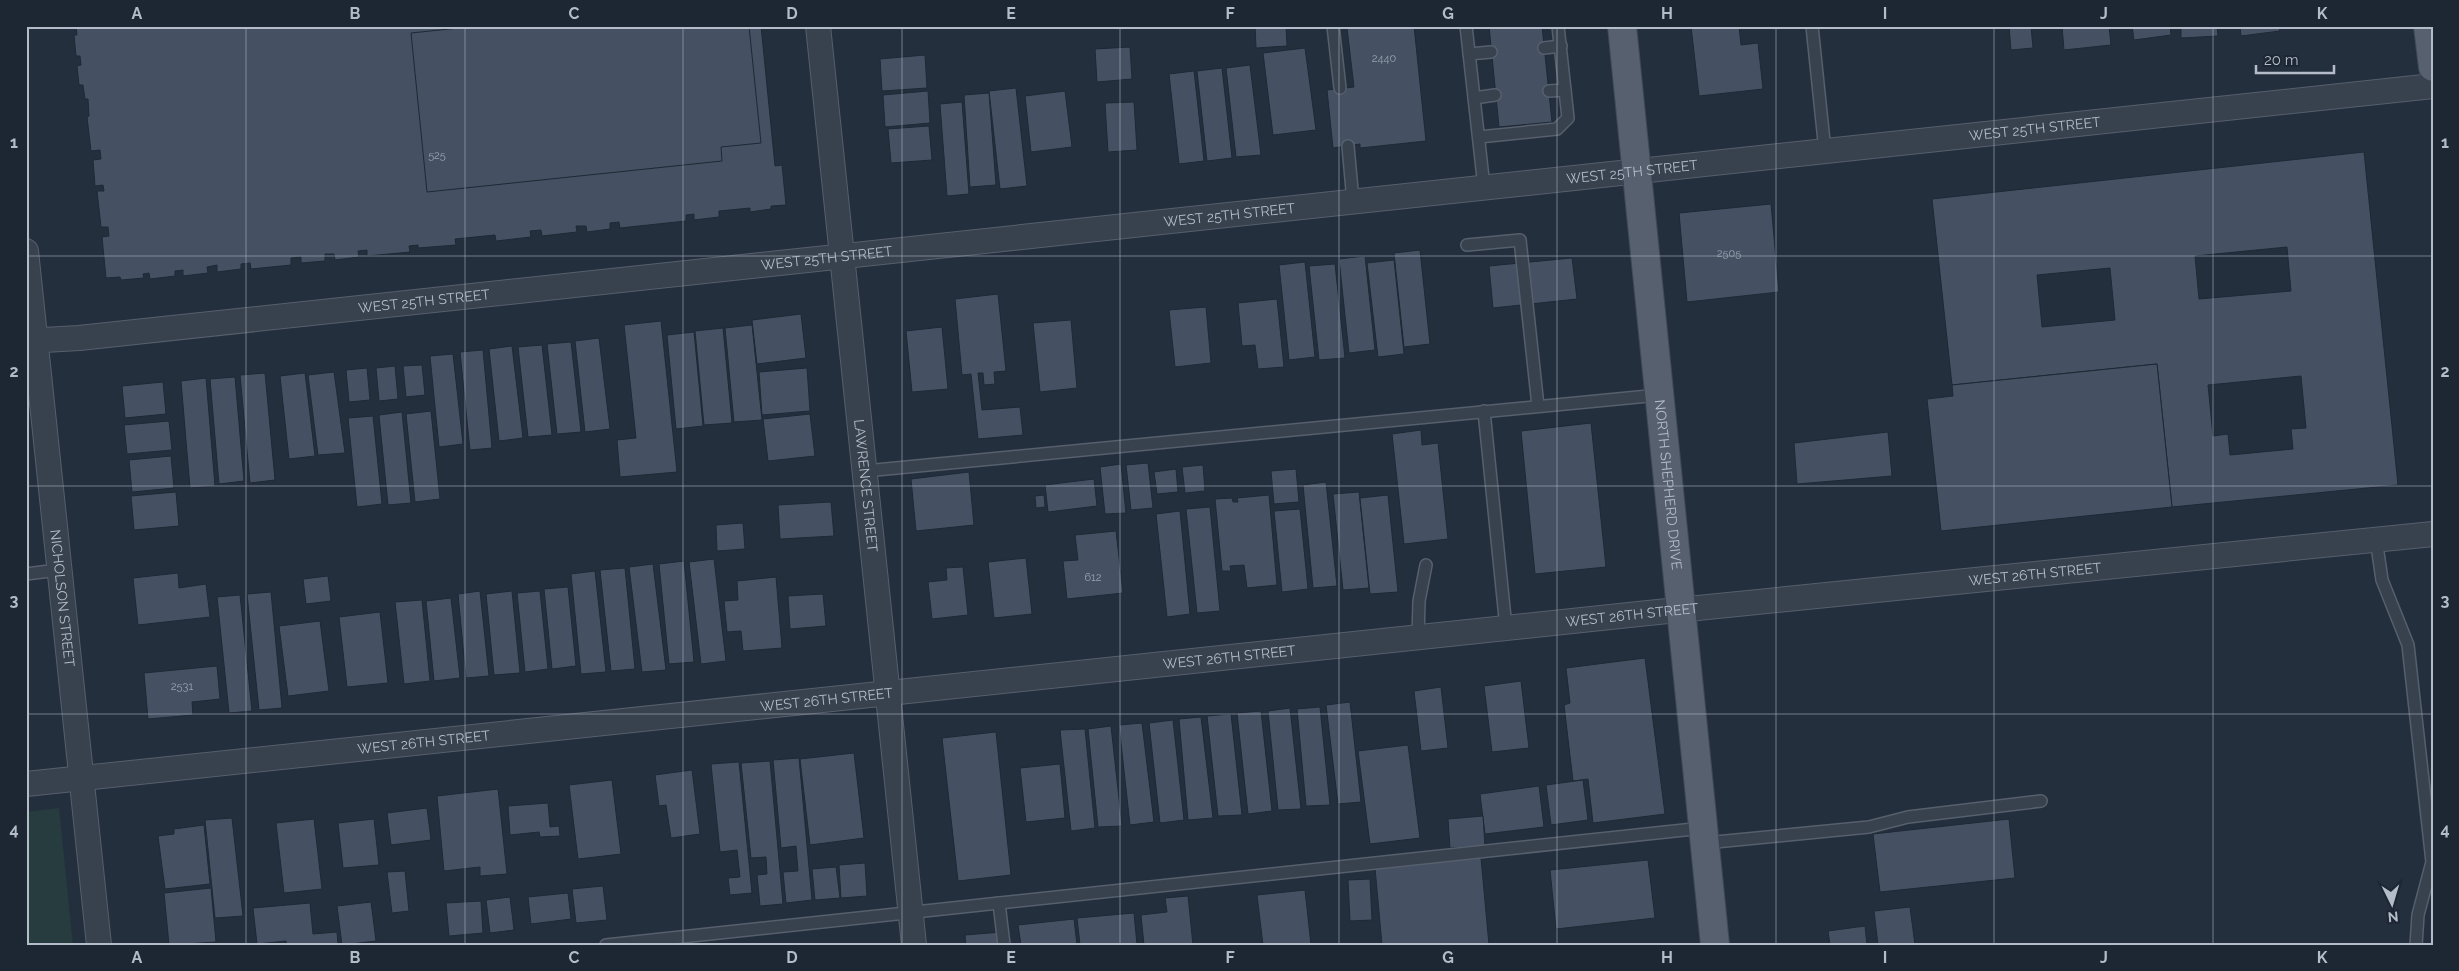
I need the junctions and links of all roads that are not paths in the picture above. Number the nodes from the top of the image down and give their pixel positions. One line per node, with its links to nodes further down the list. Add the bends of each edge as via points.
1 (818, 26): 27 (street, LAWRENCE STREET)
2 (1333, 26): 14 (lane)
3 (1466, 26): 11 (lane)
4 (1558, 26): 8 (lane)
5 (1622, 26): 22 (main road, NORTH SHEPHERD DRIVE)
6 (1812, 26): 21 (lane)
7 (2428, 26): 12 (main road)
8 (1560, 46): 9 (lane); 15 (lane)
9 (1544, 48)
10 (1491, 52): 11 (lane)
11 (1469, 54): 18 (lane)
12 (2433, 67)
13 (2433, 86): 21 (street, WEST 25TH STREET)
14 (1340, 88)
15 (1565, 90): 16 (lane); 19 (lane, via 1568,118 1557,129)
16 (1549, 91)
17 (1495, 95): 18 (lane)
18 (1474, 98): 19 (lane)
19 (1479, 137): 23 (lane)
20 (1348, 146): 24 (lane)
21 (1824, 151): 22 (street, WEST 25TH STREET)
22 (1638, 172): 23 (street, WEST 25TH STREET); 29 (main road, NORTH SHEPHERD DRIVE)
23 (1484, 187): 24 (street, WEST 25TH STREET)
24 (1353, 201): 27 (street, WEST 25TH STREET)
25 (1467, 245): 30 (lane, via 1520,240)
26 (26, 250): 28 (street, NICHOLSON STREET)
27 (843, 257): 28 (street, WEST 25TH STREET); 32 (street, LAWRENCE STREET)
28 (31, 341): 36 (street, NICHOLSON STREET)
29 (1659, 395): 30 (lane); 38 (main road, NORTH SHEPHERD DRIVE)
30 (1538, 406): 31 (lane)
31 (1484, 411): 32 (lane); 39 (lane)
32 (865, 471): 41 (street, LAWRENCE STREET)
33 (2433, 534): 34 (street, WEST 26TH STREET)
34 (2376, 539): 38 (street, WEST 26TH STREET); 46 (lane, via 2382,580 2408,645)
35 (1426, 565): 40 (lane, via 1419,601)
36 (58, 570): 37 (lane); 42 (street, NICHOLSON STREET)
37 (26, 574)
38 (1680, 609): 39 (street, WEST 26TH STREET); 45 (main road, NORTH SHEPHERD DRIVE)
39 (1506, 628): 40 (street, WEST 26TH STREET)
40 (1418, 637): 41 (street, WEST 26TH STREET)
41 (888, 693): 42 (street, WEST 26TH STREET); 48 (street, LAWRENCE STREET)
42 (82, 778): 43 (street, WEST 26TH STREET); 49 (street, NICHOLSON STREET)
43 (26, 784)
44 (2041, 801): 45 (lane, via 1869,826)
45 (1704, 836): 47 (lane); 53 (main road, NORTH SHEPHERD DRIVE)
46 (2432, 847): 54 (lane, via 2432,862 2418,915)
47 (1000, 903): 48 (lane); 52 (lane)
48 (911, 912): 50 (lane); 51 (street, LAWRENCE STREET)
49 (99, 945)
50 (606, 945)
51 (914, 945)
52 (1004, 945)
53 (1714, 945)
54 (2416, 945)

